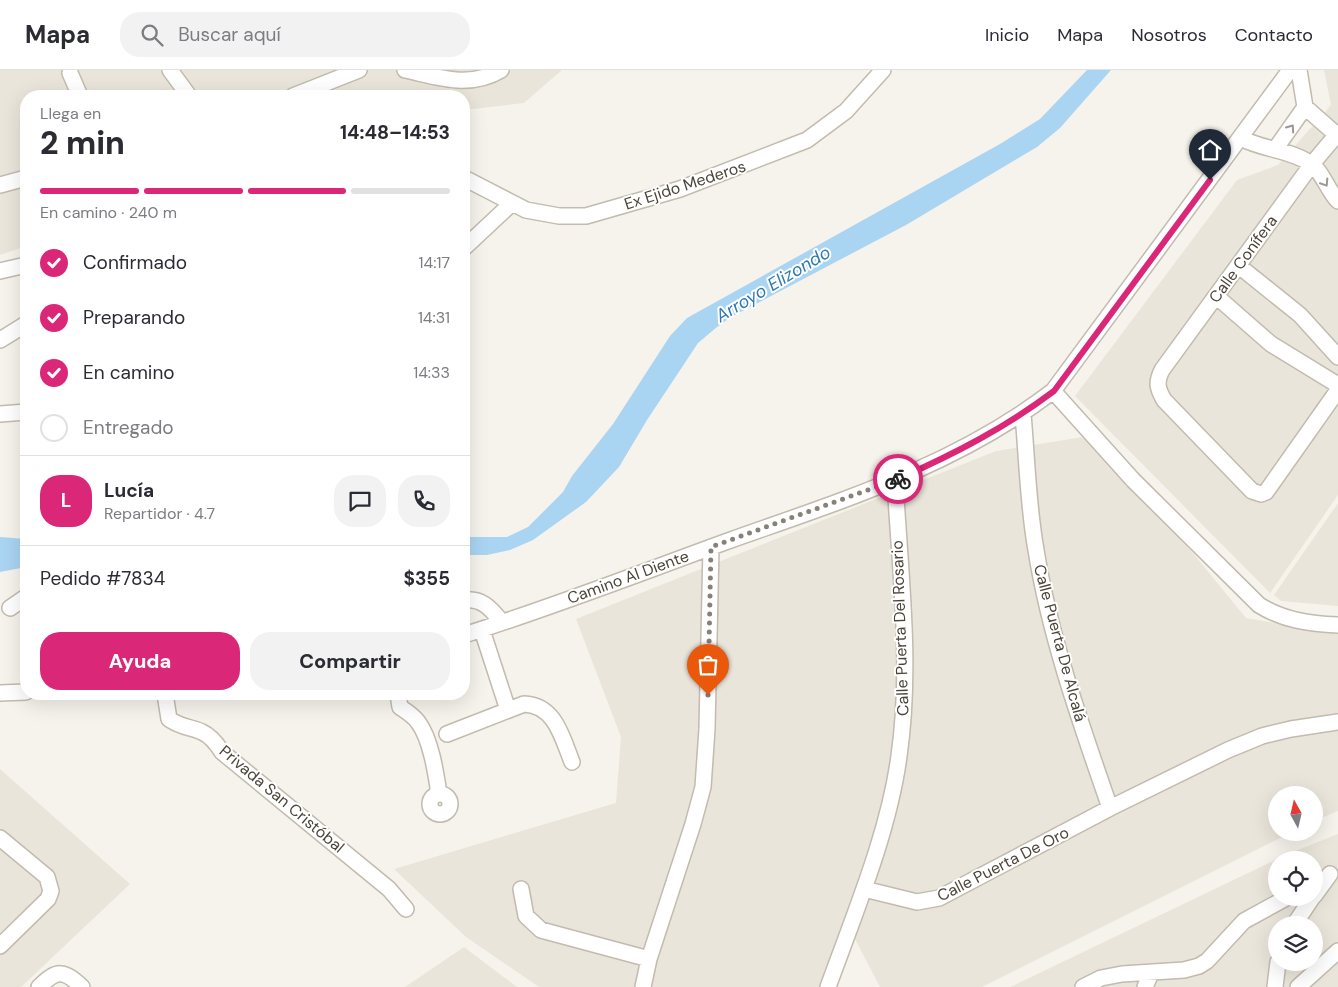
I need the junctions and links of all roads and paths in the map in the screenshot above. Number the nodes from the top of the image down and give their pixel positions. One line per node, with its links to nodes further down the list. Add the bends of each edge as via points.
1 (170, 70): 10 (street)
2 (359, 70): 11 (street)
3 (404, 70): 4 (street, via 456,82 475,80)
4 (501, 70)
5 (883, 70): 21 (street, Ex Ejido Mederos, via 846,111 807,140 680,189 586,216 543,213)
6 (1290, 70): 14 (street, Camino Al Diente)
7 (1300, 70): 12 (street)
8 (70, 73): 9 (street)
9 (77, 90)
10 (185, 90)
11 (308, 90)
12 (1305, 107): 13 (street); 15 (street, one-way to 12)
13 (1337, 135): 16 (street, Calle Conífera)
14 (1241, 138): 15 (street, via 1256,146); 33 (street, Camino Al Diente)
15 (1276, 148): 16 (street)
16 (1312, 164): 20 (street, one-way to 20); 25 (street, Calle Conífera)
17 (20, 180): 19 (street)
18 (470, 181): 21 (street, Ex Ejido Mederos)
19 (0, 185)
20 (1338, 201)
21 (506, 202): 22 (street); 23 (street)
22 (470, 230)
23 (470, 241)
24 (20, 266): 26 (street)
25 (1239, 266): 27 (street, Calle Conífera); 30 (street, via 1300,315)
26 (0, 271)
27 (1216, 296): 31 (street, via 1270,344); 32 (street, Calle Conífera, via 1162,370 1157,390 1252,491 1266,492)
28 (20, 328): 29 (street)
29 (0, 340)
30 (1338, 357)
31 (1338, 386)
32 (1338, 390)
33 (1054, 391): 36 (street, Camino Al Diente); 43 (street, via 1133,480 1259,606 1290,620)
34 (20, 412): 35 (street)
35 (0, 414)
36 (1023, 414): 37 (street, Camino Al Diente, via 982,439); 55 (street, Calle Puerta De Alcalá, via 1035,550 1050,619)
37 (895, 481): 38 (street, Camino Al Diente); 60 (street, Calle Puerta Del Rosario, via 905,691 903,728 894,788)
38 (711, 547): 42 (street, Camino Al Diente); 65 (street, via 703,787)
39 (470, 600): 42 (street, via 488,605)
40 (20, 601): 41 (street)
41 (10, 608)
42 (502, 622): 44 (street, Camino Al Diente)
43 (1338, 625)
44 (482, 630): 45 (street, Camino Al Diente); 50 (street)
45 (470, 633)
46 (20, 692): 47 (street)
47 (0, 693)
48 (166, 700): 62 (street, Privada San Cristóbal, via 169,719 187,729 202,731 213,739 222,752 389,889)
49 (399, 700): 54 (street, via 400,707 422,728 435,768)
50 (508, 710): 52 (street); 53 (street, via 524,704 545,709 554,719)
51 (1338, 722): 55 (street, Calle Puerta De Oro, via 1291,729 1254,740)
52 (447, 734)
53 (572, 762)
54 (439, 794)
55 (1110, 808): 60 (street, Calle Puerta De Oro, via 939,898 917,902)
56 (0, 838): 63 (street, via 47,877 51,891 48,899)
57 (1334, 873): 58 (street)
58 (1323, 886)
59 (521, 889): 65 (street, via 526,916 541,930)
60 (864, 889): 71 (street, Calle Puerta Del Rosario)
61 (1271, 906): 67 (street, via 1244,921 1208,961)
62 (406, 909)
63 (0, 946)
64 (1338, 951): 74 (street)
65 (649, 959): 70 (street)
66 (1277, 971): 73 (street)
67 (1148, 980): 72 (street, via 1122,974 1101,978)
68 (38, 987): 69 (street, via 50,976 64,973)
69 (82, 987)
70 (643, 987)
71 (828, 987)
72 (1083, 987)
73 (1275, 987)
74 (1298, 987)

